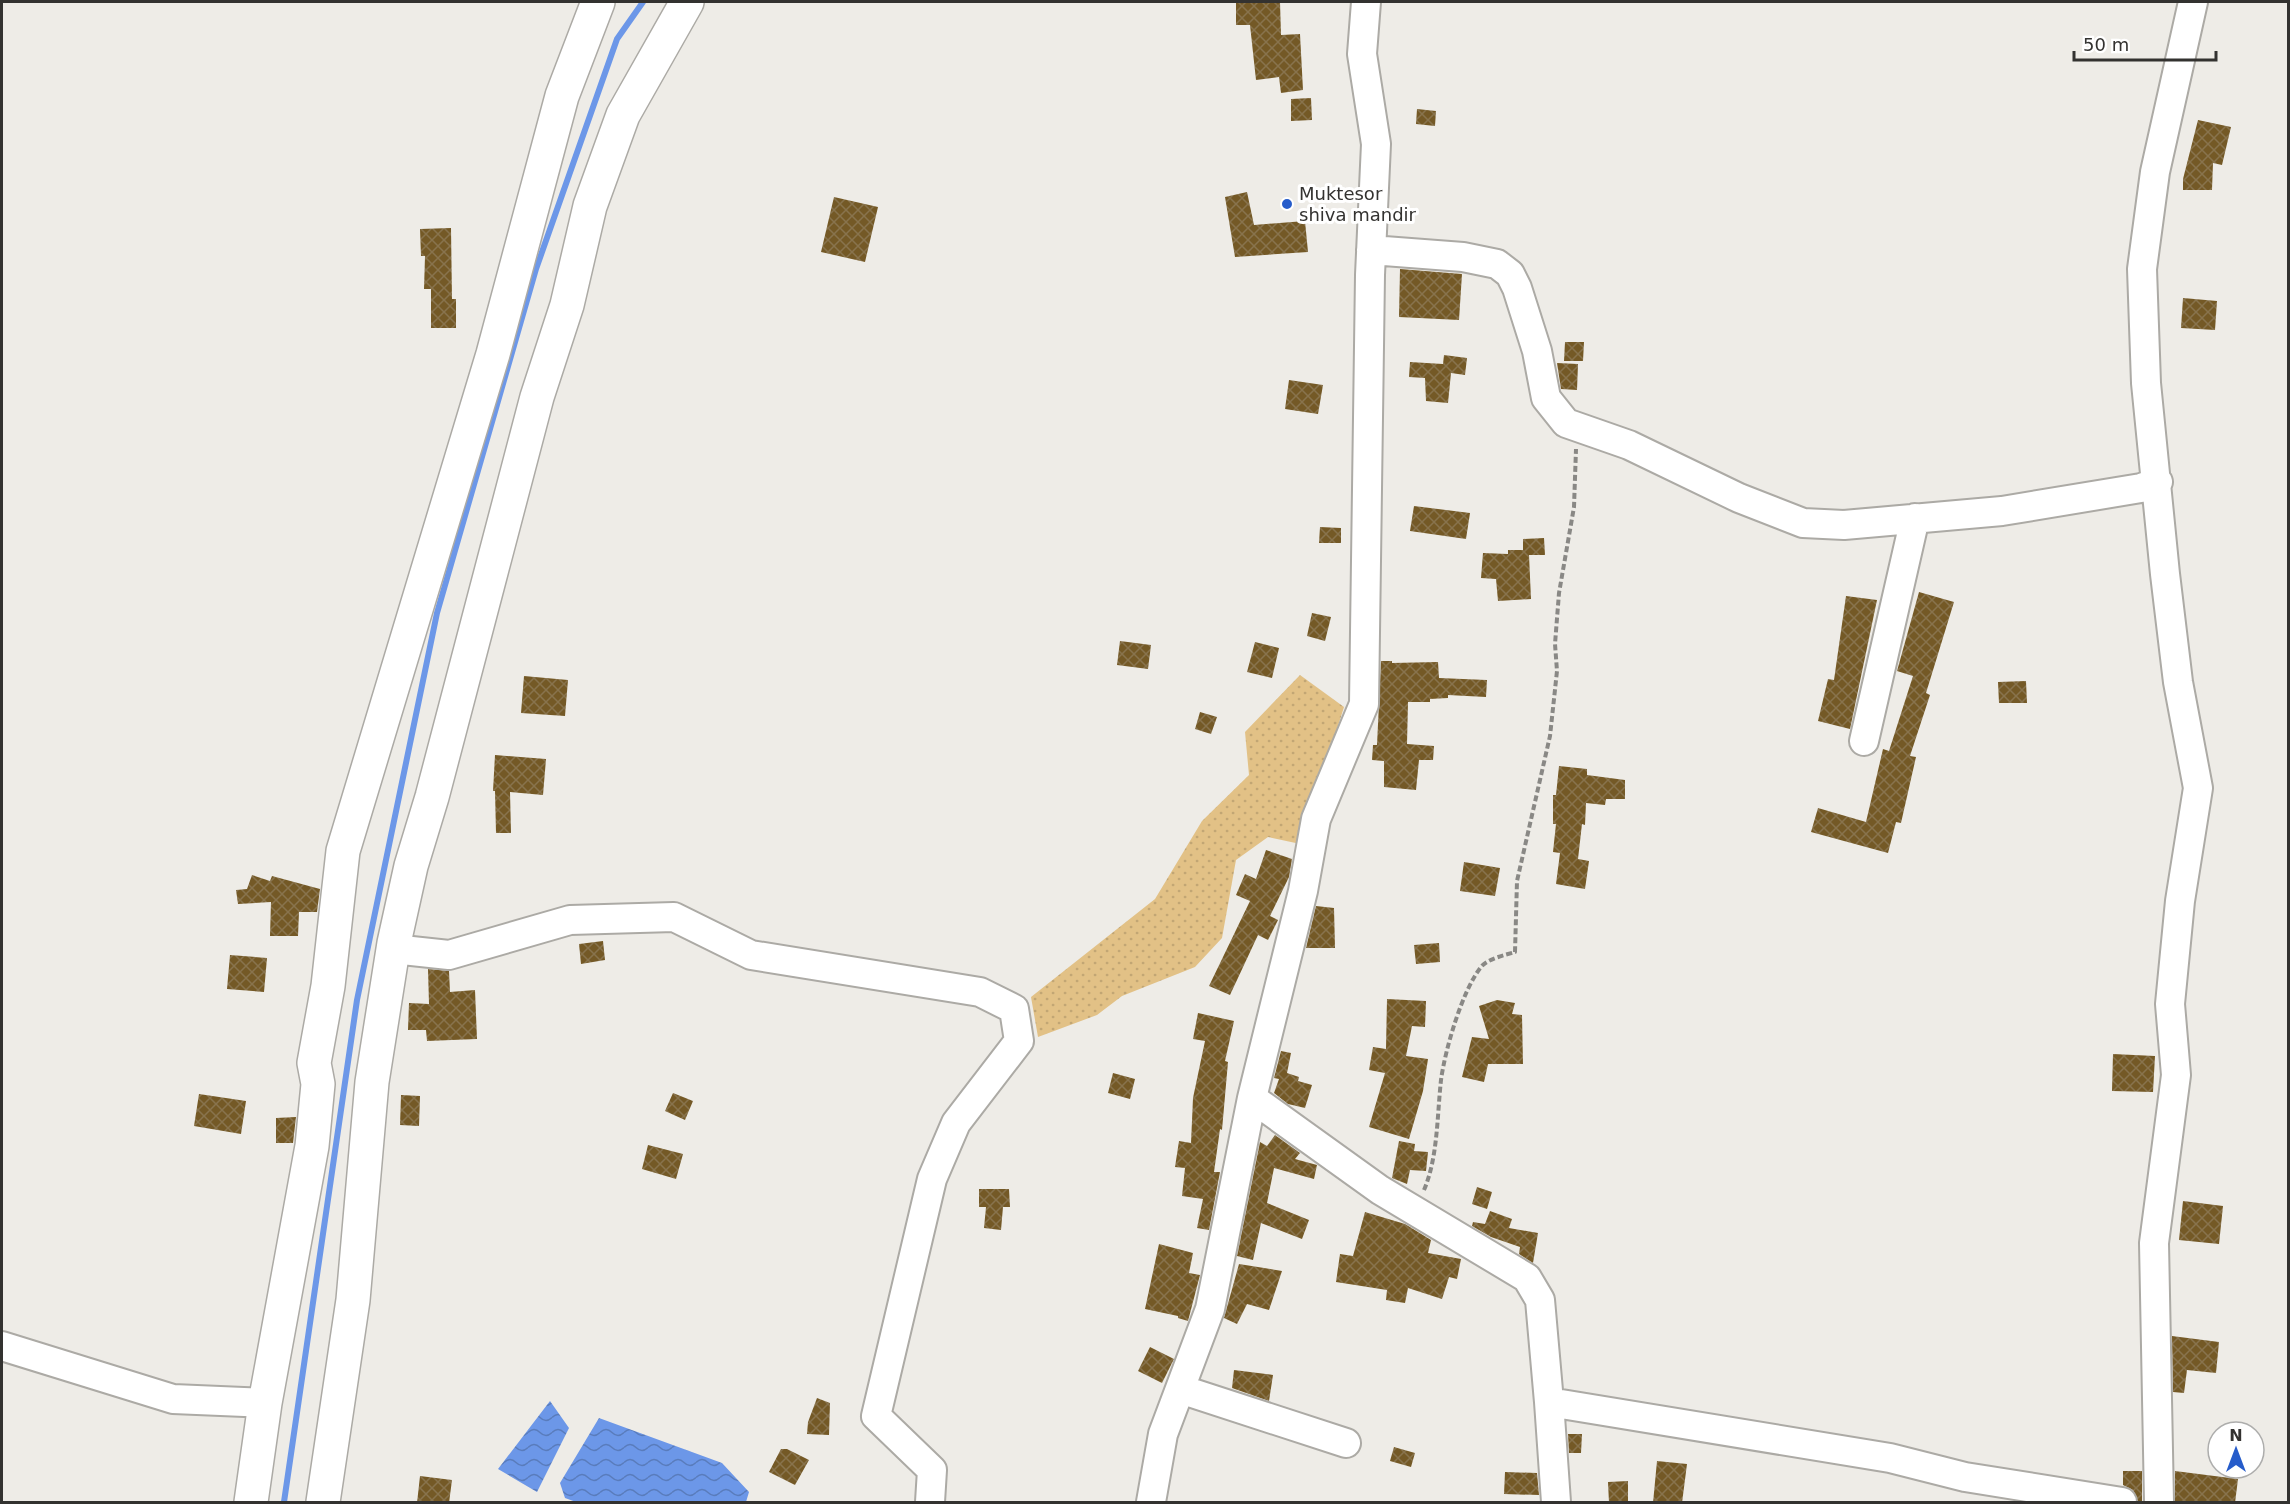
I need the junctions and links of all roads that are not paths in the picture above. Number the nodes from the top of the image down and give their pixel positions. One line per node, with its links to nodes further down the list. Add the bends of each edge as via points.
1 (598, 2): 14 (main road, via 562,96 493,354 343,851 328,986 314,1063 318,1084 312,1146)
2 (687, 2): 9 (main road, via 623,115 590,206 567,305 537,397 411,866)
3 (1366, 2): 5 (street, via 1362,54 1376,144)
4 (2193, 2): 6 (street, via 2155,172 2142,269 2146,383)
5 (1371, 250): 7 (street, via 1462,257 1497,264 1510,274 1535,342 1546,398 1566,423 1629,446 1739,498 1803,523 1844,525); 10 (street, via 1364,704 1316,819 1304,891)
6 (2158, 483): 7 (street, via 2021,508); 22 (street, via 2178,682 2198,789 2170,1004 2176,1075 2154,1243)
7 (1915, 518): 8 (street)
8 (1864, 741)
9 (393, 949): 17 (main road, via 372,1082 353,1300); 18 (street, via 449,955 570,920 674,917 752,955 980,992 1014,1010 1019,1041 956,1123 933,1179 876,1416 933,1470)
10 (1252, 1098): 12 (street, via 1210,1308); 13 (street, via 1380,1190 1527,1278 1540,1300)
11 (2, 1346): 14 (street, via 173,1399)
12 (1180, 1389): 15 (street); 19 (street, via 1163,1434)
13 (1549, 1402): 20 (street); 21 (street, via 1890,1458 1965,1477)
14 (265, 1403): 16 (main road)
15 (1346, 1443)
16 (251, 1503)
17 (323, 1503)
18 (930, 1503)
19 (1151, 1503)
20 (1556, 1503)
21 (2122, 1503)
22 (2159, 1503)

